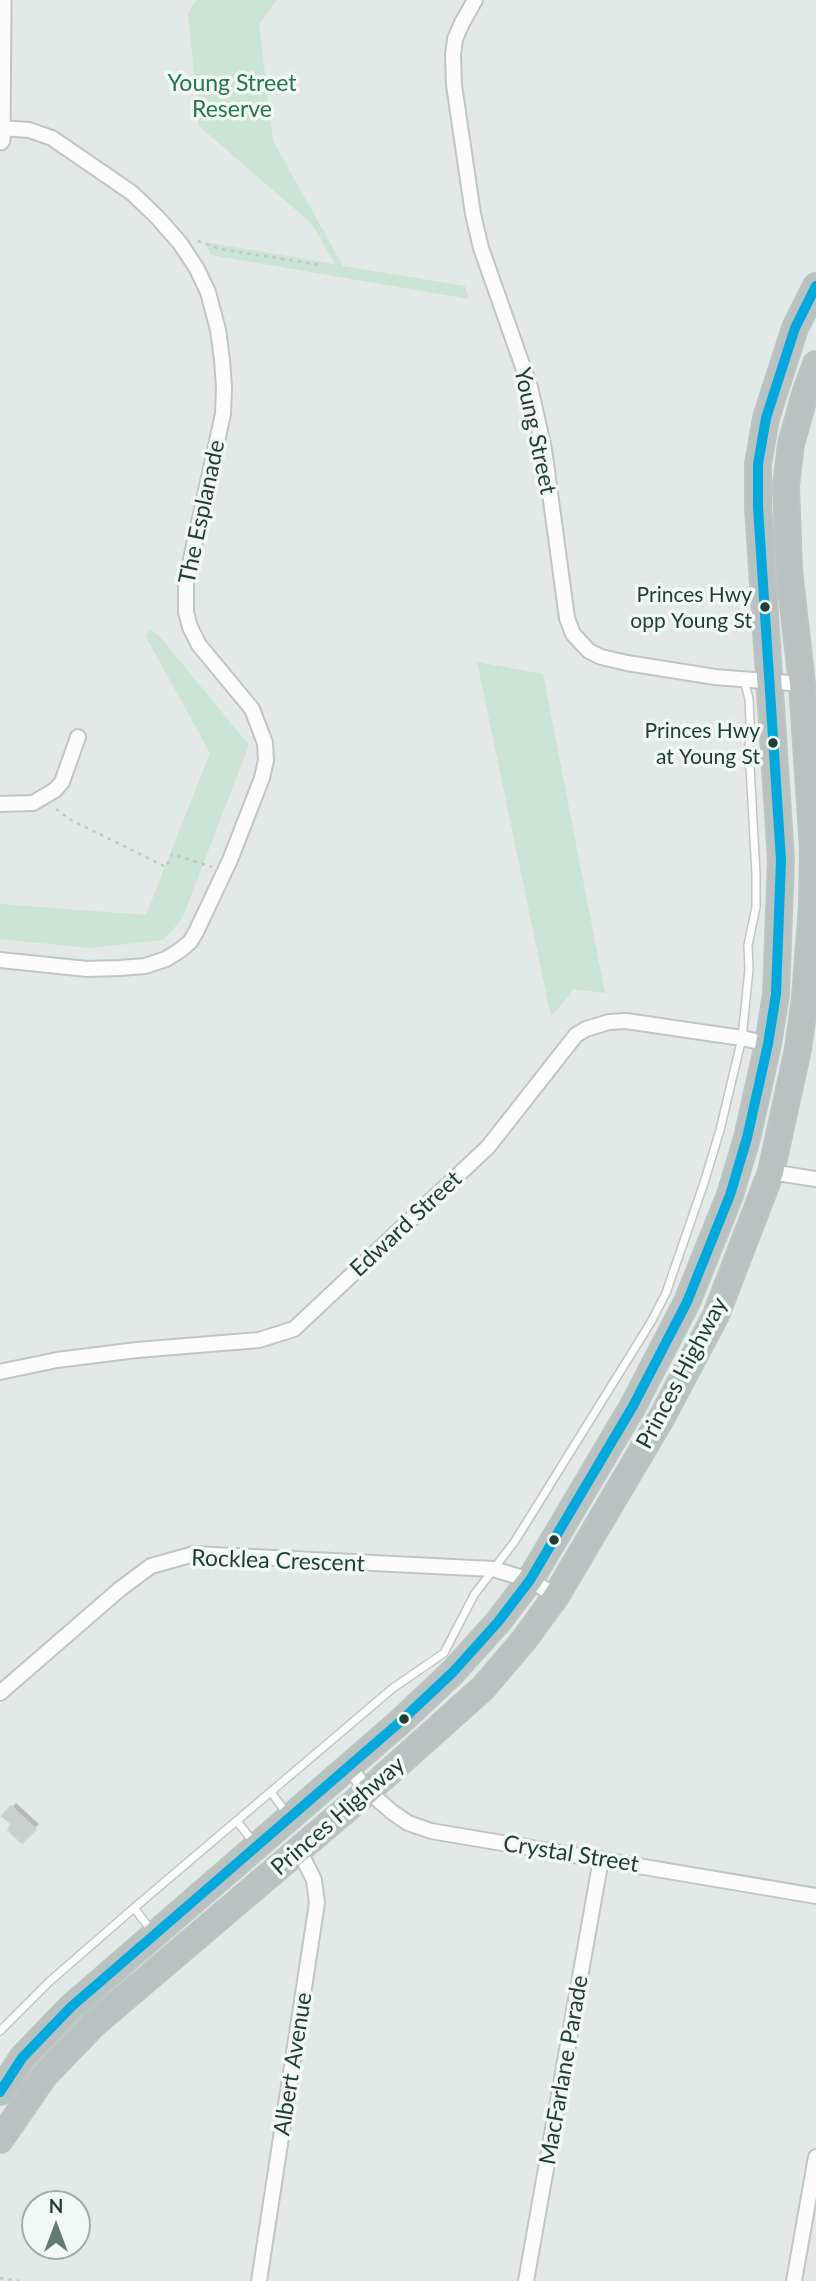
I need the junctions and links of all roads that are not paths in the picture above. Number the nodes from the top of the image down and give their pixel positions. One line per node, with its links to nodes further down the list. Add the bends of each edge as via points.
1 (1, 0): 3 (street)
2 (475, 0): 7 (street, Young Street, via 455,39 453,55 473,214 530,387 573,634 601,657)
3 (0, 128): 4 (street); 14 (street, The Esplanade, via 29,130 52,138 132,193 180,243 208,292 222,360 223,414 186,582 186,612 199,645 252,709 265,743 266,760 225,872 190,942 166,959 145,966 87,969)
4 (0, 140)
5 (816, 286): 8 (highway, Princes Highway, via 795,328 770,405 758,464)
6 (816, 364): 9 (highway, Princes Highway, via 791,444 786,485 789,570)
7 (744, 681): 8 (street, Young Street); 15 (lane, via 749,699 756,907 748,945)
8 (770, 682): 9 (street, Young Street); 12 (highway, Princes Highway)
9 (802, 684): 13 (highway, Princes Highway)
10 (78, 737): 11 (street, via 50,802)
11 (0, 804)
12 (780, 901): 13 (street); 16 (highway, Princes Highway, via 776,994)
13 (814, 905): 17 (highway, Princes Highway, via 798,1049)
14 (0, 960)
15 (742, 1038): 16 (street, Edward Street); 19 (street, Edward Street, via 626,1021 597,1025 576,1035 488,1147 294,1329 259,1340 57,1360); 20 (lane, via 720,1130 666,1293 515,1541)
16 (768, 1044): 21 (highway, Princes Highway, via 730,1195 687,1302 633,1406)
17 (771, 1172): 18 (street); 22 (highway, Princes Highway, via 716,1315 662,1417)
18 (816, 1180)
19 (0, 1373)
20 (493, 1569): 21 (street, Rocklea Crescent); 23 (street, Rocklea Crescent, via 194,1554 150,1566); 26 (lane, via 443,1653 393,1688)
21 (530, 1580): 22 (street, Rocklea Crescent); 24 (highway, Princes Highway, via 453,1672)
22 (556, 1596): 25 (highway, Princes Highway, via 483,1688)
23 (0, 1693)
24 (348, 1766): 25 (street, Crystal Street); 27 (highway, Princes Highway)
25 (368, 1791): 30 (highway, Princes Highway); 31 (street, Crystal Street, via 408,1823 430,1831)
26 (271, 1792): 27 (lane); 28 (lane)
27 (289, 1817): 29 (highway, Princes Highway)
28 (237, 1821): 29 (lane); 33 (lane)
29 (256, 1846): 34 (highway, Princes Highway)
30 (299, 1850): 37 (highway, Princes Highway, via 94,2024 44,2076); 39 (street, Albert Avenue, via 314,1880 317,1903)
31 (601, 1859): 32 (street, Crystal Street); 40 (street, MacFarlane Parade)
32 (816, 1896)
33 (134, 1908): 34 (lane); 35 (lane)
34 (154, 1934): 36 (highway, Princes Highway, via 71,2007 22,2058)
35 (0, 2031)
36 (0, 2092)
37 (0, 2140)
38 (816, 2157): 41 (street)
39 (259, 2281)
40 (526, 2281)
41 (794, 2281)

